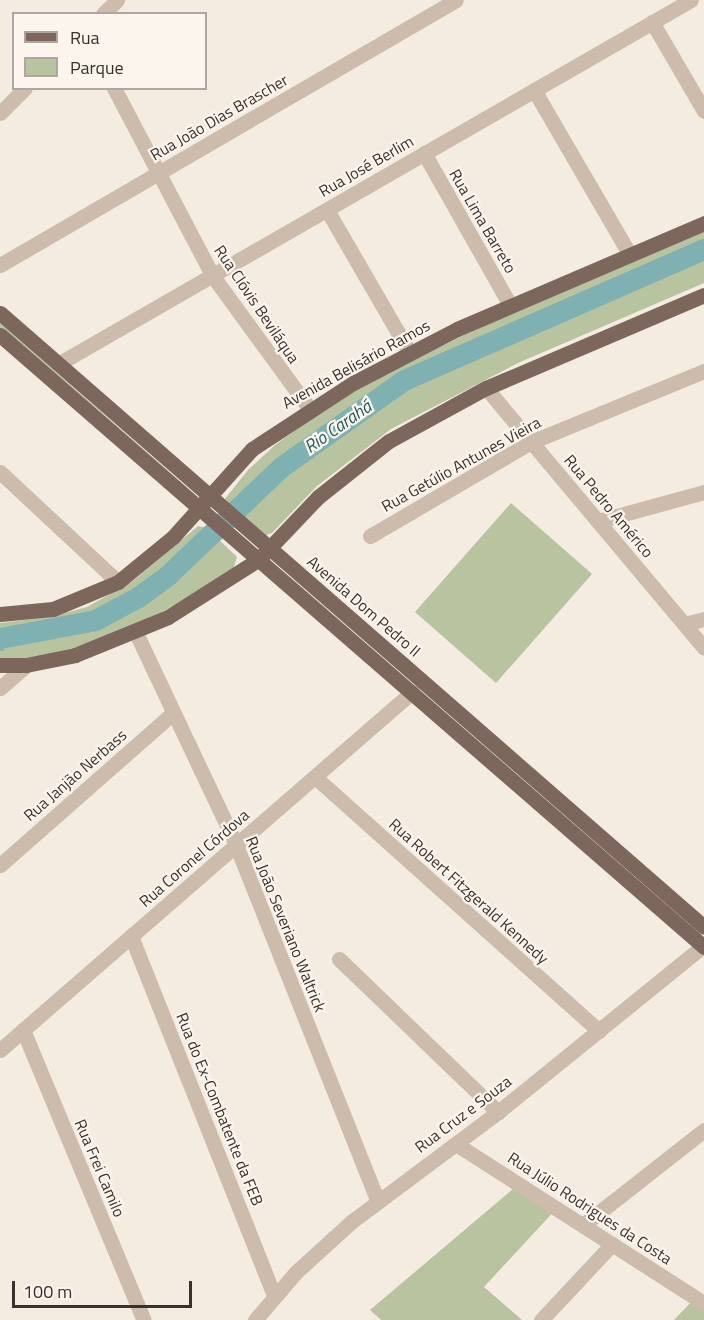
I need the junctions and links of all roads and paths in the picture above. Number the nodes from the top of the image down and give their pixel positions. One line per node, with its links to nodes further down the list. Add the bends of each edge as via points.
1 (117, 0): 4 (street)
2 (456, 0): 12 (street, Rua João Dias Brascher)
3 (691, 0): 5 (street, Rua José Berlim)
4 (105, 12)
5 (652, 22): 8 (street, Rua José Berlim); 9 (street)
6 (23, 90): 10 (street)
7 (115, 90): 12 (street, Rua Clóvis Beviláqua)
8 (534, 90): 11 (street, Rua José Berlim); 15 (street)
9 (704, 111)
10 (0, 113)
11 (424, 153): 13 (street, Rua José Berlim); 19 (street, Rua Lima Barreto)
12 (159, 172): 16 (street, Rua João Dias Brascher); 17 (street, Rua Clóvis Beviláqua)
13 (327, 210): 17 (street, Rua José Berlim); 22 (street)
14 (704, 223): 15 (main road, Avenida Belisário Ramos)
15 (630, 255): 19 (main road, Avenida Belisário Ramos)
16 (0, 265)
17 (212, 275): 23 (street, Rua José Berlim); 26 (street, Rua Clóvis Beviláqua)
18 (704, 295): 25 (main road)
19 (510, 305): 22 (main road, Avenida Belisário Ramos)
20 (0, 313): 23 (main road, Avenida Dom Pedro II)
21 (0, 335): 30 (main road, Avenida Dom Pedro II)
22 (410, 353): 26 (main road, Avenida Belisário Ramos)
23 (58, 364): 30 (main road, Avenida Dom Pedro II)
24 (704, 371): 27 (street, Rua Getúlio Antunes Vieira)
25 (486, 388): 27 (street, Rua Pedro Américo); 34 (main road, via 359,461)
26 (309, 408): 30 (main road, Avenida Belisário Ramos, via 252,449)
27 (531, 442): 31 (street, Rua Pedro Américo); 32 (street, Rua Getúlio Antunes Vieira)
28 (0, 472): 36 (street)
29 (704, 492): 31 (street)
30 (208, 504): 33 (main road, Avenida Dom Pedro II); 36 (main road, Avenida Belisário Ramos, via 155,555)
31 (598, 521): 39 (street, Rua Pedro Américo)
32 (370, 536)
33 (246, 537): 34 (main road, Avenida Dom Pedro II); 35 (main road, Avenida Dom Pedro II)
34 (270, 548): 35 (main road); 50 (main road, Avenida Dom Pedro II)
35 (260, 560): 40 (main road, via 202,599); 45 (main road, Avenida Dom Pedro II)
36 (118, 582): 37 (main road, Avenida Belisário Ramos, via 54,609)
37 (0, 614)
38 (704, 619): 39 (street)
39 (684, 624): 41 (street, Rua Pedro Américo)
40 (136, 633): 43 (main road, via 75,656); 46 (street, Rua João Severiano Waltrick)
41 (704, 648)
42 (0, 665): 43 (main road)
43 (26, 665): 44 (street)
44 (0, 688)
45 (412, 692): 47 (street, Rua Coronel Córdova); 52 (main road, Avenida Dom Pedro II)
46 (173, 713): 48 (street, Rua João Severiano Waltrick); 49 (street, Rua Janjão Nerbass)
47 (315, 777): 48 (street, Rua Coronel Córdova); 55 (street, Rua Robert Fitzgerald Kennedy)
48 (236, 845): 51 (street, Rua Coronel Córdova); 60 (street, Rua João Severiano Waltrick)
49 (0, 865)
50 (704, 927)
51 (131, 936): 54 (street, Rua Coronel Córdova); 63 (street, Rua do Ex-Combatente da FEB)
52 (704, 946): 55 (street, Rua Cruz e Souza)
53 (339, 959): 57 (street)
54 (23, 1030): 56 (street, Rua Coronel Córdova); 65 (street, Rua Frei Camilo)
55 (599, 1031): 57 (street, Rua Cruz e Souza)
56 (0, 1050)
57 (498, 1112): 59 (street, Rua Cruz e Souza)
58 (703, 1133): 61 (street)
59 (456, 1144): 60 (street, Rua Cruz e Souza); 61 (street, Rua Júlio Rodrigues da Costa)
60 (378, 1201): 63 (street, Rua Cruz e Souza, via 323,1245)
61 (583, 1225): 62 (street, Rua Júlio Rodrigues da Costa)
62 (612, 1244): 64 (street, Rua Júlio Rodrigues da Costa); 67 (street)
63 (274, 1295): 66 (street, Rua Cruz e Souza)
64 (704, 1303)
65 (144, 1320)
66 (255, 1320)
67 (541, 1320)

